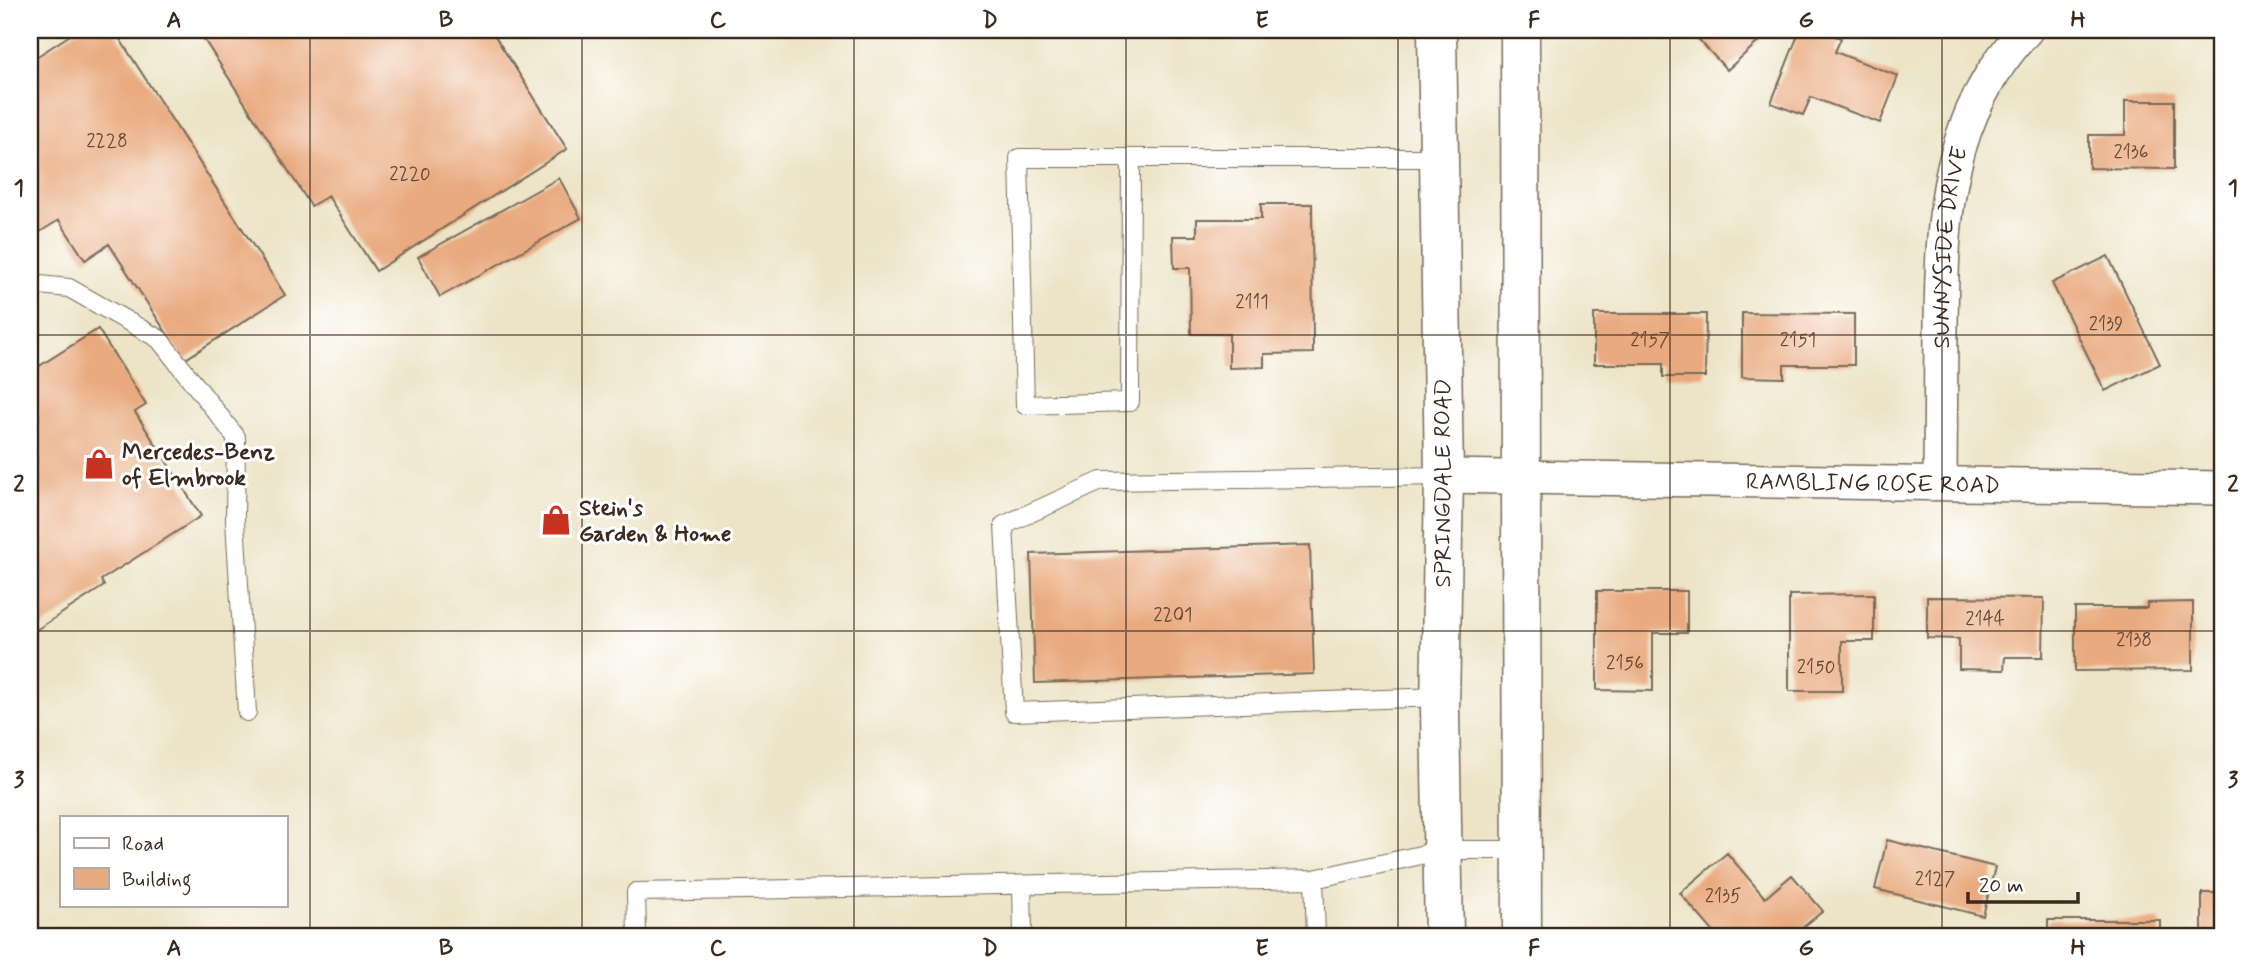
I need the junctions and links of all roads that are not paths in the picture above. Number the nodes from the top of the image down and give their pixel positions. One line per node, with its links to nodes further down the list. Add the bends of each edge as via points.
1 (1437, 30): 5 (street, SPRINGDALE ROAD)
2 (1520, 30): 8 (street)
3 (2026, 30): 9 (street, SUNNYSIDE DRIVE, via 1974,106 1947,194)
4 (1131, 158): 4 (lane, via 1019,158 1025,405 1130,402); 5 (lane)
5 (1439, 158): 7 (street, SPRINGDALE ROAD)
6 (30, 284): 12 (lane, via 69,288 159,339 236,438 235,521)
7 (1444, 475): 8 (street, RAMBLING ROSE ROAD); 11 (street, SPRINGDALE ROAD); 11 (lane, via 1101,481 1004,524 1014,712)
8 (1522, 475): 9 (street, RAMBLING ROSE ROAD); 14 (street)
9 (1940, 483): 10 (street, RAMBLING ROSE ROAD)
10 (2222, 488)
11 (1440, 698): 13 (street, SPRINGDALE ROAD)
12 (247, 712)
13 (1443, 850): 14 (lane); 15 (lane); 20 (street, SPRINGDALE ROAD)
14 (1521, 850): 21 (street)
15 (1314, 879): 16 (lane); 19 (lane)
16 (1022, 885): 17 (lane, via 636,892); 18 (lane)
17 (637, 936)
18 (1023, 936)
19 (1316, 936)
20 (1444, 936)
21 (1522, 936)

